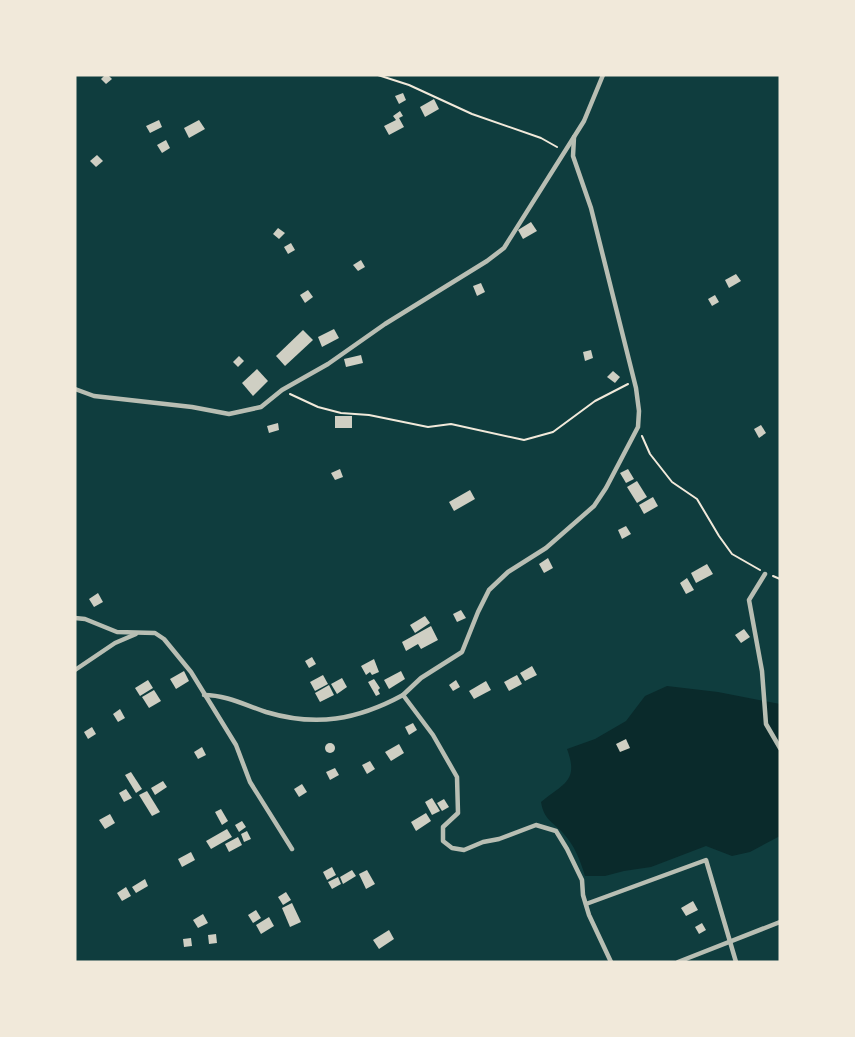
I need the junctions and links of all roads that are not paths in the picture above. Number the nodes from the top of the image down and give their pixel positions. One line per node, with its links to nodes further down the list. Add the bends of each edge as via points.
1 (603, 75): 2 (street)
2 (574, 137): 3 (street, via 504,248 261,407 229,414 94,396); 9 (street, via 573,156 591,208 634,381 638,428 594,506 489,590 462,652 421,678)
3 (75, 389)
4 (765, 573): 10 (street, via 749,600 762,670 766,724)
5 (75, 618): 6 (street, via 117,632)
6 (139, 633): 7 (street); 8 (street, via 155,633 164,639)
7 (75, 670)
8 (204, 695): 9 (street, via 217,695 303,720 345,719); 11 (street, via 236,745 249,783)
9 (403, 695): 12 (street, via 433,735 457,777 458,813 443,827 443,841 464,850 536,825 556,831 582,880)
10 (780, 748)
11 (292, 849)
12 (586, 904): 14 (street, via 706,860); 15 (street)
13 (780, 922): 14 (street)
14 (730, 941): 16 (street); 17 (street)
15 (611, 962)
16 (678, 962)
17 (736, 962)

